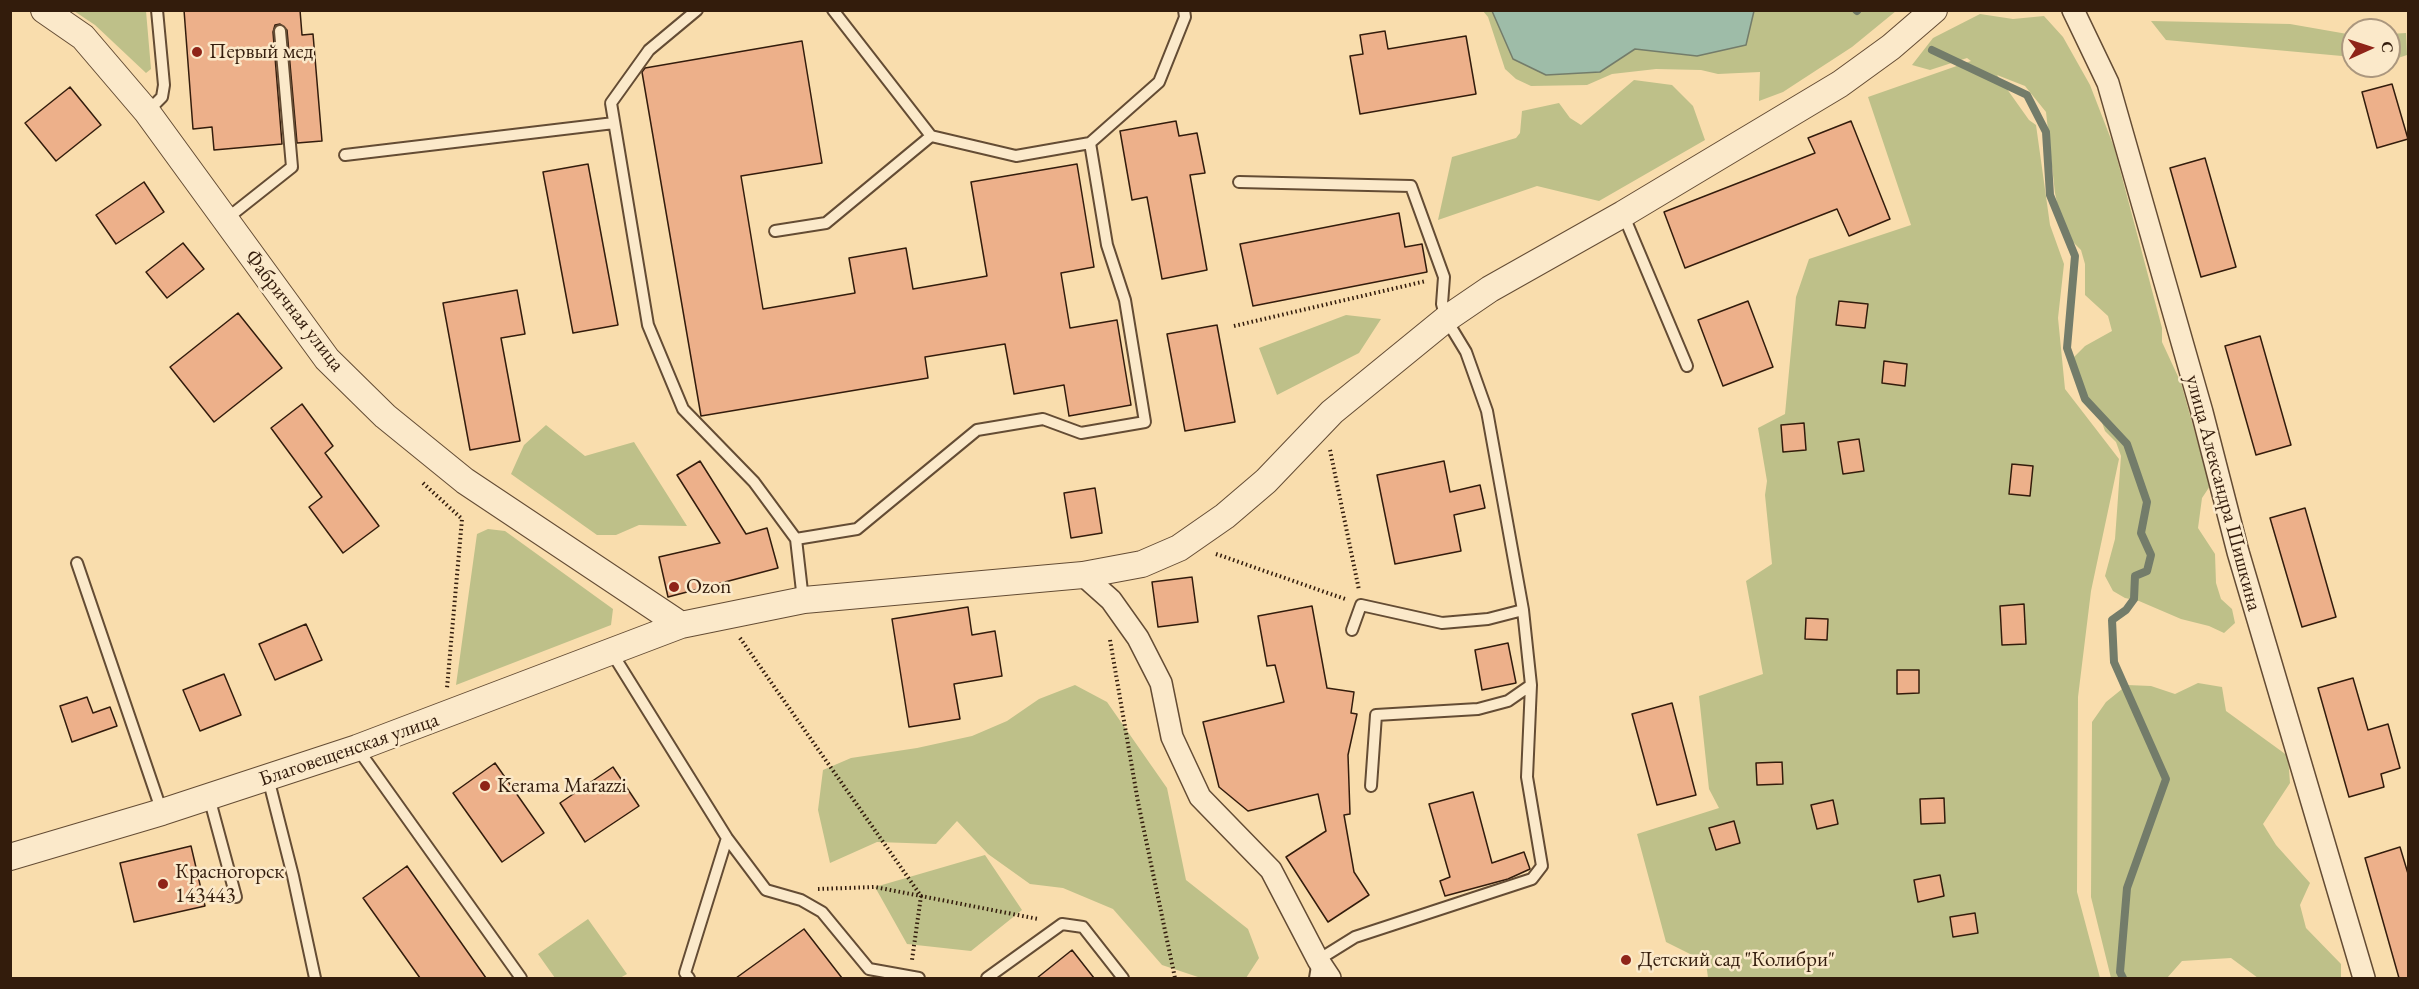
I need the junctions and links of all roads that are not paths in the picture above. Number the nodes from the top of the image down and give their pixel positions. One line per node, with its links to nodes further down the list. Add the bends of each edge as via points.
1 (44, 10): 9 (street, Фабричная улица, via 82,37)
2 (157, 10): 9 (lane, via 164,85 162,97)
3 (697, 10): 10 (lane, via 649,50 610,103)
4 (833, 10): 11 (lane)
5 (1184, 10): 12 (lane, via 1185,17 1159,82)
6 (1934, 10): 15 (street, Благовещенская улица, via 1840,84)
7 (2073, 10): 45 (street, улица Александра Шишкина, via 2108,83 2238,552)
8 (280, 31): 16 (lane, via 292,167)
9 (147, 112): 16 (street, Фабричная улица)
10 (614, 123): 13 (lane); 20 (lane, via 648,325 683,409 754,482)
11 (931, 136): 12 (lane, via 1016,156); 17 (lane, via 826,223)
12 (1090, 143): 20 (lane, via 1107,245 1125,300 1145,422 1081,433 1043,419 977,430 857,529)
13 (345, 155)
14 (1239, 182): 18 (lane, via 1411,186 1444,277 1442,304)
15 (1623, 214): 18 (street, Благовещенская улица, via 1490,289); 19 (lane)
16 (225, 220): 25 (street, Фабричная улица, via 327,358 385,416 465,481)
17 (775, 231)
18 (1446, 319): 22 (street, Благовещенская улица, via 1324,420 1266,481 1225,516 1179,548 1142,564); 24 (lane, via 1466,351 1487,411)
19 (1687, 366)
20 (796, 539): 23 (lane)
21 (77, 563): 33 (lane)
22 (1083, 575): 23 (street, Благовещенская улица); 37 (street, via 1112,600 1138,638 1161,683 1172,736 1200,797 1270,870)
23 (804, 600): 25 (street, Благовещенская улица)
24 (1523, 610): 26 (lane, via 1488,619 1442,623 1362,605); 28 (lane)
25 (681, 625): 27 (street, Благовещенская улица)
26 (1352, 630)
27 (612, 653): 29 (street, Благовещенская улица); 34 (lane)
28 (1531, 685): 31 (lane, via 1508,701 1478,709 1376,715); 37 (lane, via 1527,777 1542,866 1532,879 1355,937)
29 (357, 748): 30 (street, Благовещенская улица); 39 (lane)
30 (268, 778): 32 (street, Благовещенская улица); 38 (lane)
31 (1371, 786)
32 (209, 796): 33 (street, Благовещенская улица); 36 (lane)
33 (162, 812): 35 (street, Благовещенская улица)
34 (727, 838): 40 (lane, via 685,974); 41 (lane, via 766,890 801,900 822,912 869,969)
35 (10, 857)
36 (236, 897)
37 (1317, 969): 44 (street)
38 (315, 978)
39 (521, 978)
40 (689, 978)
41 (915, 978)
42 (987, 978): 43 (lane, via 1062,924 1083,927)
43 (1123, 978)
44 (1330, 978)
45 (2364, 978)

